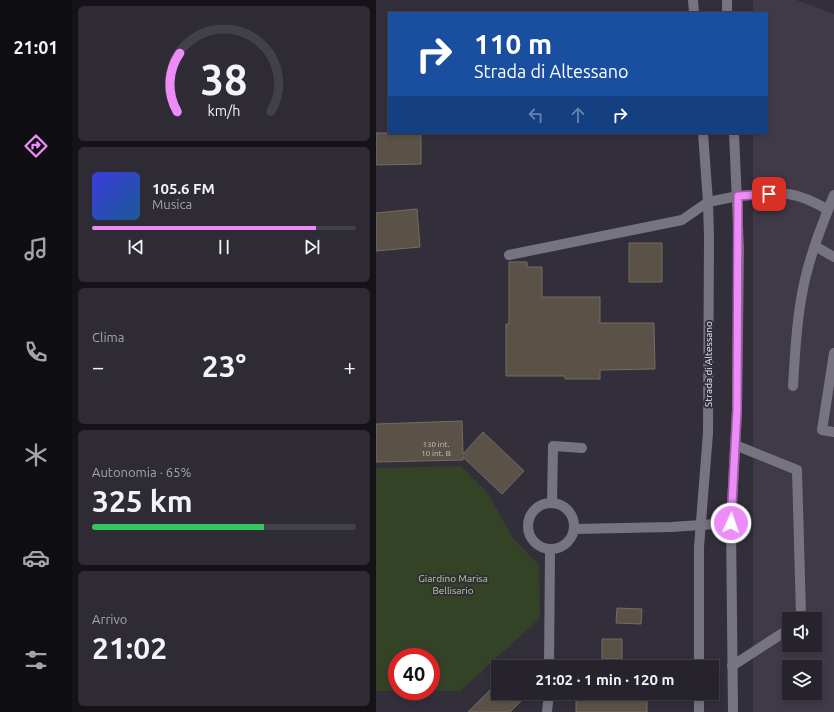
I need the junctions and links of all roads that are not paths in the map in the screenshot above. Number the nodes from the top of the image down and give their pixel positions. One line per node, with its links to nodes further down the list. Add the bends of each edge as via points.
1 (693, 0): 3 (street)
2 (727, 0): 4 (street)
3 (694, 12)
4 (727, 12)
5 (703, 134): 9 (street, Strada di Altessano)
6 (734, 134): 8 (street)
7 (834, 195): 10 (street)
8 (738, 196): 9 (street); 10 (street, via 785,192 808,198); 17 (street, via 738,403)
9 (708, 202): 12 (street, via 682,220); 21 (street, Strada di Altessano, via 708,433)
10 (828, 210): 11 (street)
11 (815, 246): 13 (street); 15 (street, via 802,294)
12 (509, 255)
13 (834, 257)
14 (834, 353): 16 (street, via 822,430)
15 (793, 386)
16 (834, 432)
17 (735, 445): 20 (street); 24 (street, via 797,470)
18 (582, 448): 19 (street, via 553,446)
19 (552, 503): 22 (street, via 571,514); 23 (street, via 545,504 533,512 528,526 532,540)
20 (731, 523): 21 (street); 28 (street)
21 (700, 525): 22 (street); 27 (street, Strada di Altessano)
22 (574, 529): 23 (street, via 569,542)
23 (550, 550): 26 (street)
24 (801, 612)
25 (782, 634): 28 (street)
26 (549, 660)
27 (699, 660)
28 (732, 666): 33 (street)
29 (549, 700): 31 (street)
30 (699, 700): 32 (street)
31 (548, 712)
32 (699, 712)
33 (733, 712)

